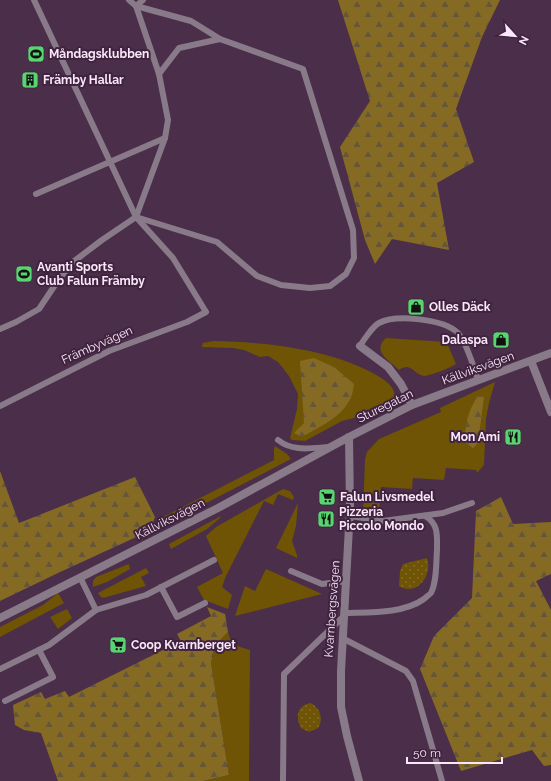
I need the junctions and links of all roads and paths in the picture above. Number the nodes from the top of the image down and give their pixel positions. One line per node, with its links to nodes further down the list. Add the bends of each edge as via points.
1 (34, 0): 8 (lane)
2 (129, 0): 4 (lane)
3 (143, 0): 4 (lane)
4 (136, 6): 5 (lane, via 191,21); 6 (lane)
5 (220, 39): 6 (lane, via 179,48); 10 (lane, via 303,69 354,230 354,258 346,274 330,286 310,288 281,285 257,276 217,242)
6 (159, 74): 7 (lane, via 168,120)
7 (165, 138): 8 (lane); 10 (lane)
8 (110, 163): 9 (lane); 10 (lane)
9 (36, 194)
10 (136, 217): 11 (lane, via 74,262 39,309); 19 (lane, Främbyvägen, via 173,258 206,312 187,322 109,351)
11 (0, 329)
12 (360, 346): 15 (lane, via 377,324 389,320 438,322 452,328 461,337); 18 (street, via 388,367)
13 (551, 353): 14 (street)
14 (531, 361): 15 (street, Källviksvägen); 17 (street)
15 (478, 380): 16 (street, Källviksvägen)
16 (433, 397): 18 (street, Sturegatan)
17 (549, 403): 20 (street)
18 (412, 405): 21 (street, Sturegatan)
19 (0, 406)
20 (551, 412)
21 (349, 437): 23 (street, Källviksvägen); 25 (street, Kvarnbergsvägen)
22 (278, 440): 23 (lane, via 297,449)
23 (330, 447): 29 (street, Källviksvägen, via 218,508)
24 (472, 503): 26 (lane)
25 (350, 516): 26 (lane, via 383,521); 30 (street, Kvarnbergsvägen)
26 (425, 516): 34 (lane, via 432,520 438,535 435,574 430,593 417,604 386,612)
27 (214, 560): 31 (lane)
28 (290, 572): 30 (lane, via 322,584)
29 (80, 577): 33 (lane); 35 (street, Källviksvägen)
30 (346, 581): 34 (street, Kvarnbergsvägen)
31 (161, 587): 32 (lane, via 177,617); 33 (lane, via 146,595)
32 (205, 603)
33 (96, 610): 37 (lane)
34 (344, 614): 36 (street, Kvarnbergsvägen); 40 (lane, via 284,674)
35 (0, 618)
36 (342, 638): 41 (street, Kvarnbergsvägen, via 341,707); 42 (lane, via 406,672 413,681)
37 (39, 650): 38 (lane); 39 (lane, via 53,677)
38 (0, 669)
39 (5, 701)
40 (283, 781)
41 (359, 781)
42 (442, 781)

